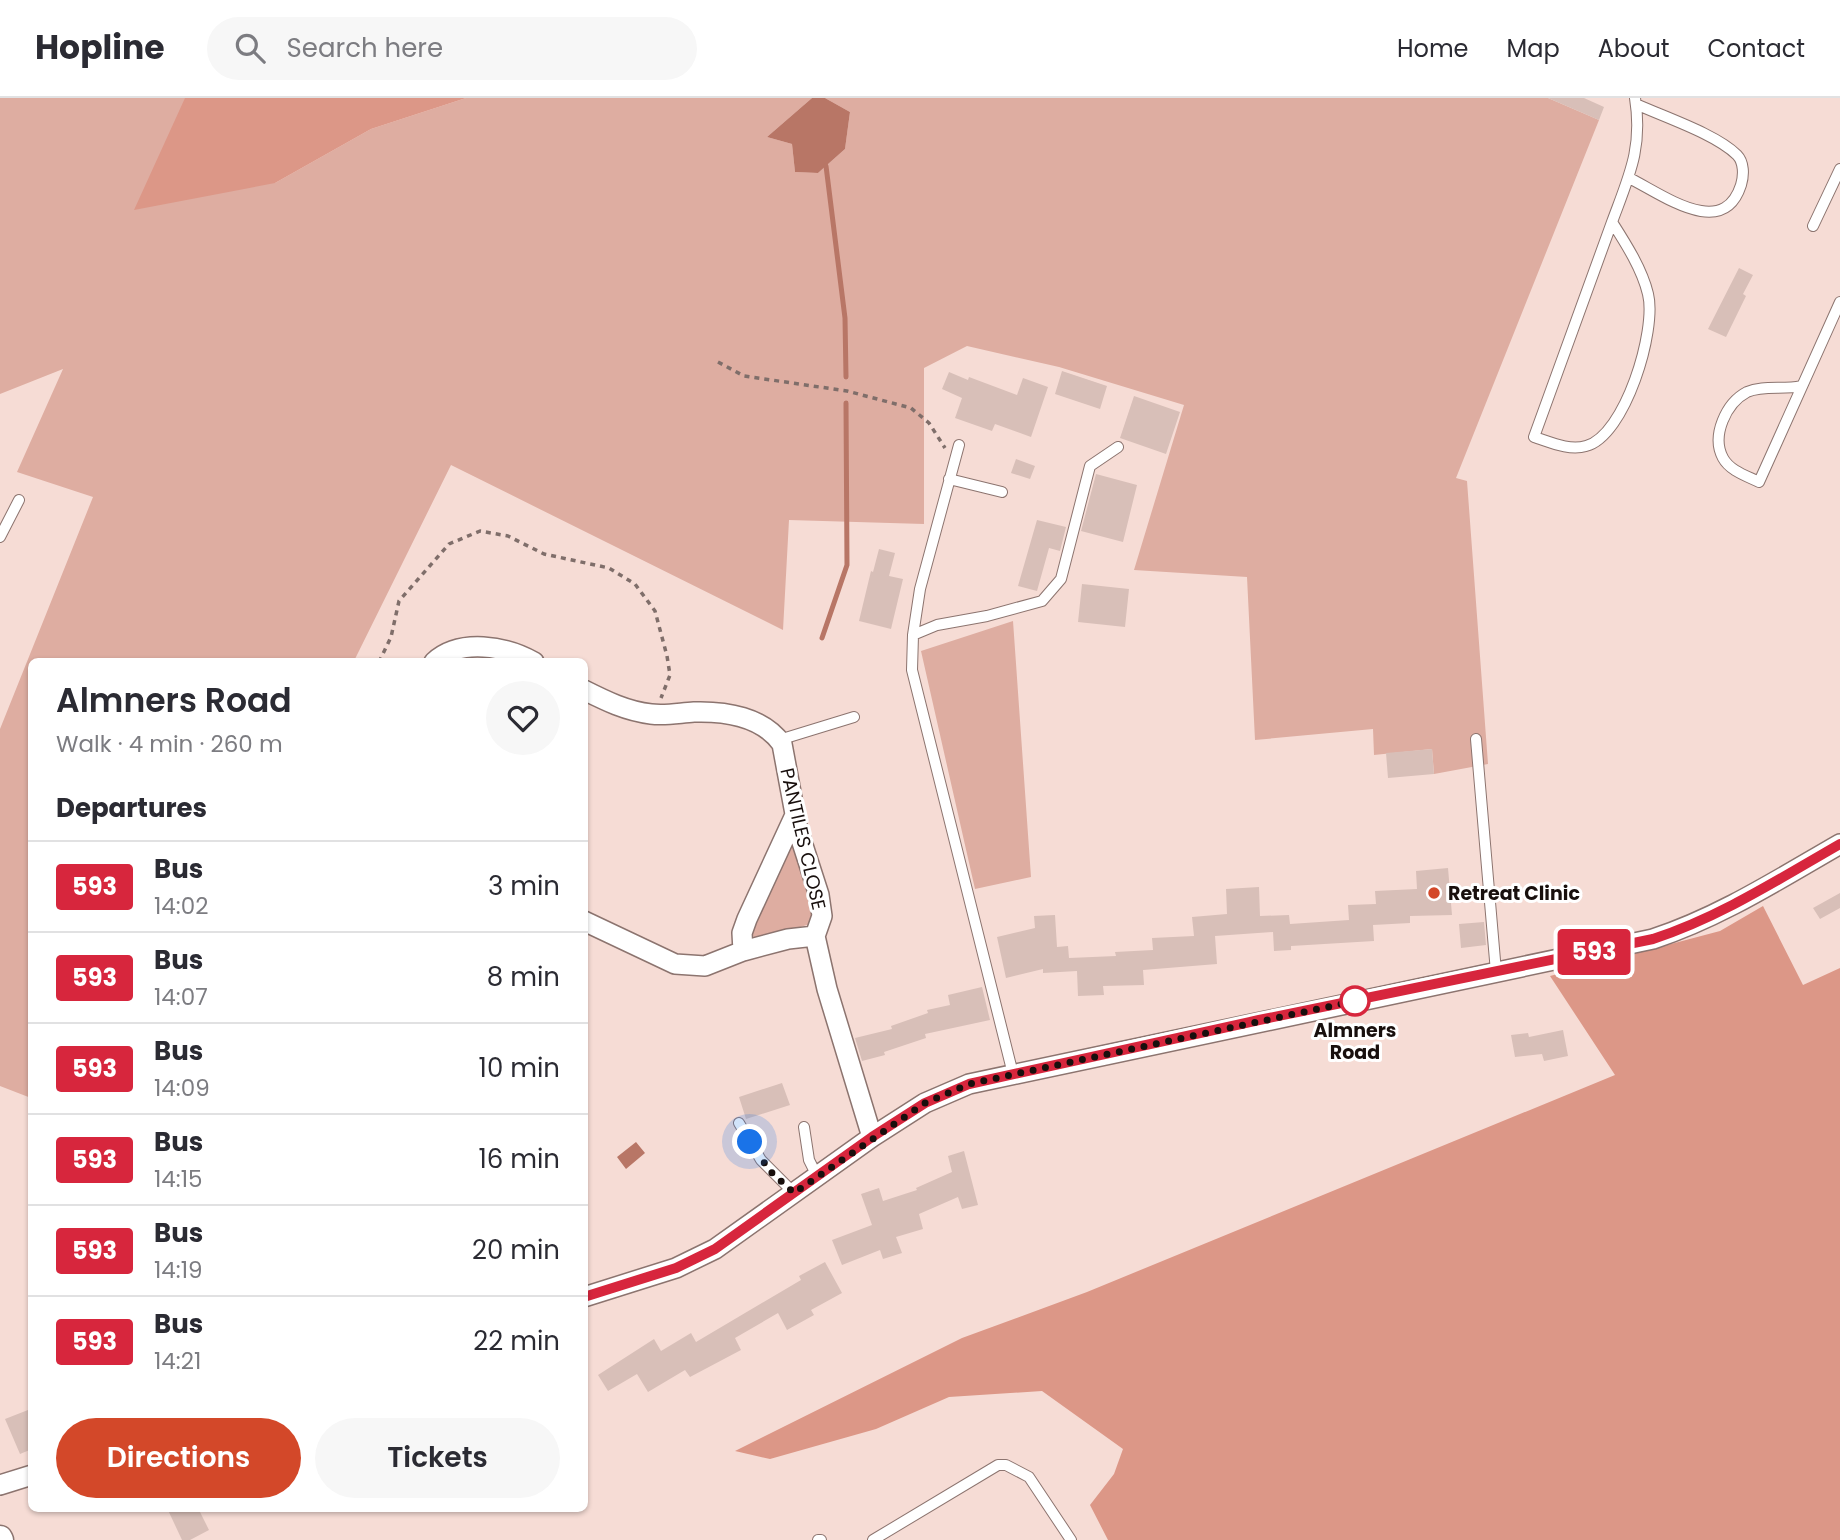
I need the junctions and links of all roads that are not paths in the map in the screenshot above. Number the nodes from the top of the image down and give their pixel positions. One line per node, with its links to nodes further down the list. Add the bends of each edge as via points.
1 (1636, 101): 3 (lane, via 1639,119); 3 (lane, via 1724,144 1739,157 1743,172 1731,204 1711,214 1693,210)
2 (1840, 169): 5 (lane)
3 (1629, 178): 4 (lane)
4 (1612, 222): 4 (lane, via 1648,295 1647,337 1634,380 1612,425 1586,446 1562,446 1534,437)
5 (1813, 226)
6 (1840, 302): 7 (lane)
7 (1801, 386): 7 (lane, via 1749,391 1735,402 1723,421 1718,442 1723,459 1732,468 1759,482)
8 (958, 445): 10 (lane)
9 (1118, 447): 14 (lane, via 1090,466 1061,579 1042,601 937,625)
10 (949, 479): 11 (lane); 14 (lane, via 919,589)
11 (1002, 492)
12 (19, 500): 13 (lane)
13 (0, 537)
14 (913, 635): 27 (lane, via 912,670)
15 (439, 658): 16 (street, via 457,650 497,647)
16 (528, 658)
17 (588, 692): 20 (street, via 620,708 749,719)
18 (854, 717): 20 (lane)
19 (1476, 739): 26 (lane)
20 (779, 740): 21 (street, PANTILES CLOSE)
21 (795, 815): 24 (street, PANTILES CLOSE, via 819,894 822,916); 25 (street, via 747,919)
22 (1840, 844): 26 (street, via 1741,901 1673,932)
23 (588, 923): 25 (street, via 675,964 705,966)
24 (815, 936): 25 (street); 30 (street, PANTILES CLOSE)
25 (743, 951)
26 (1496, 972): 27 (street)
27 (1013, 1074): 30 (street, via 969,1084 925,1103)
28 (739, 1124): 32 (lane, via 761,1160)
29 (804, 1127): 31 (lane, via 809,1160)
30 (872, 1137): 31 (street)
31 (817, 1176): 32 (street)
32 (794, 1193): 33 (street, via 715,1249 676,1268)
33 (588, 1296)
34 (28, 1476): 35 (street)
35 (0, 1485)
36 (873, 1540): 37 (lane, via 998,1465 1029,1476)
37 (1071, 1540)

